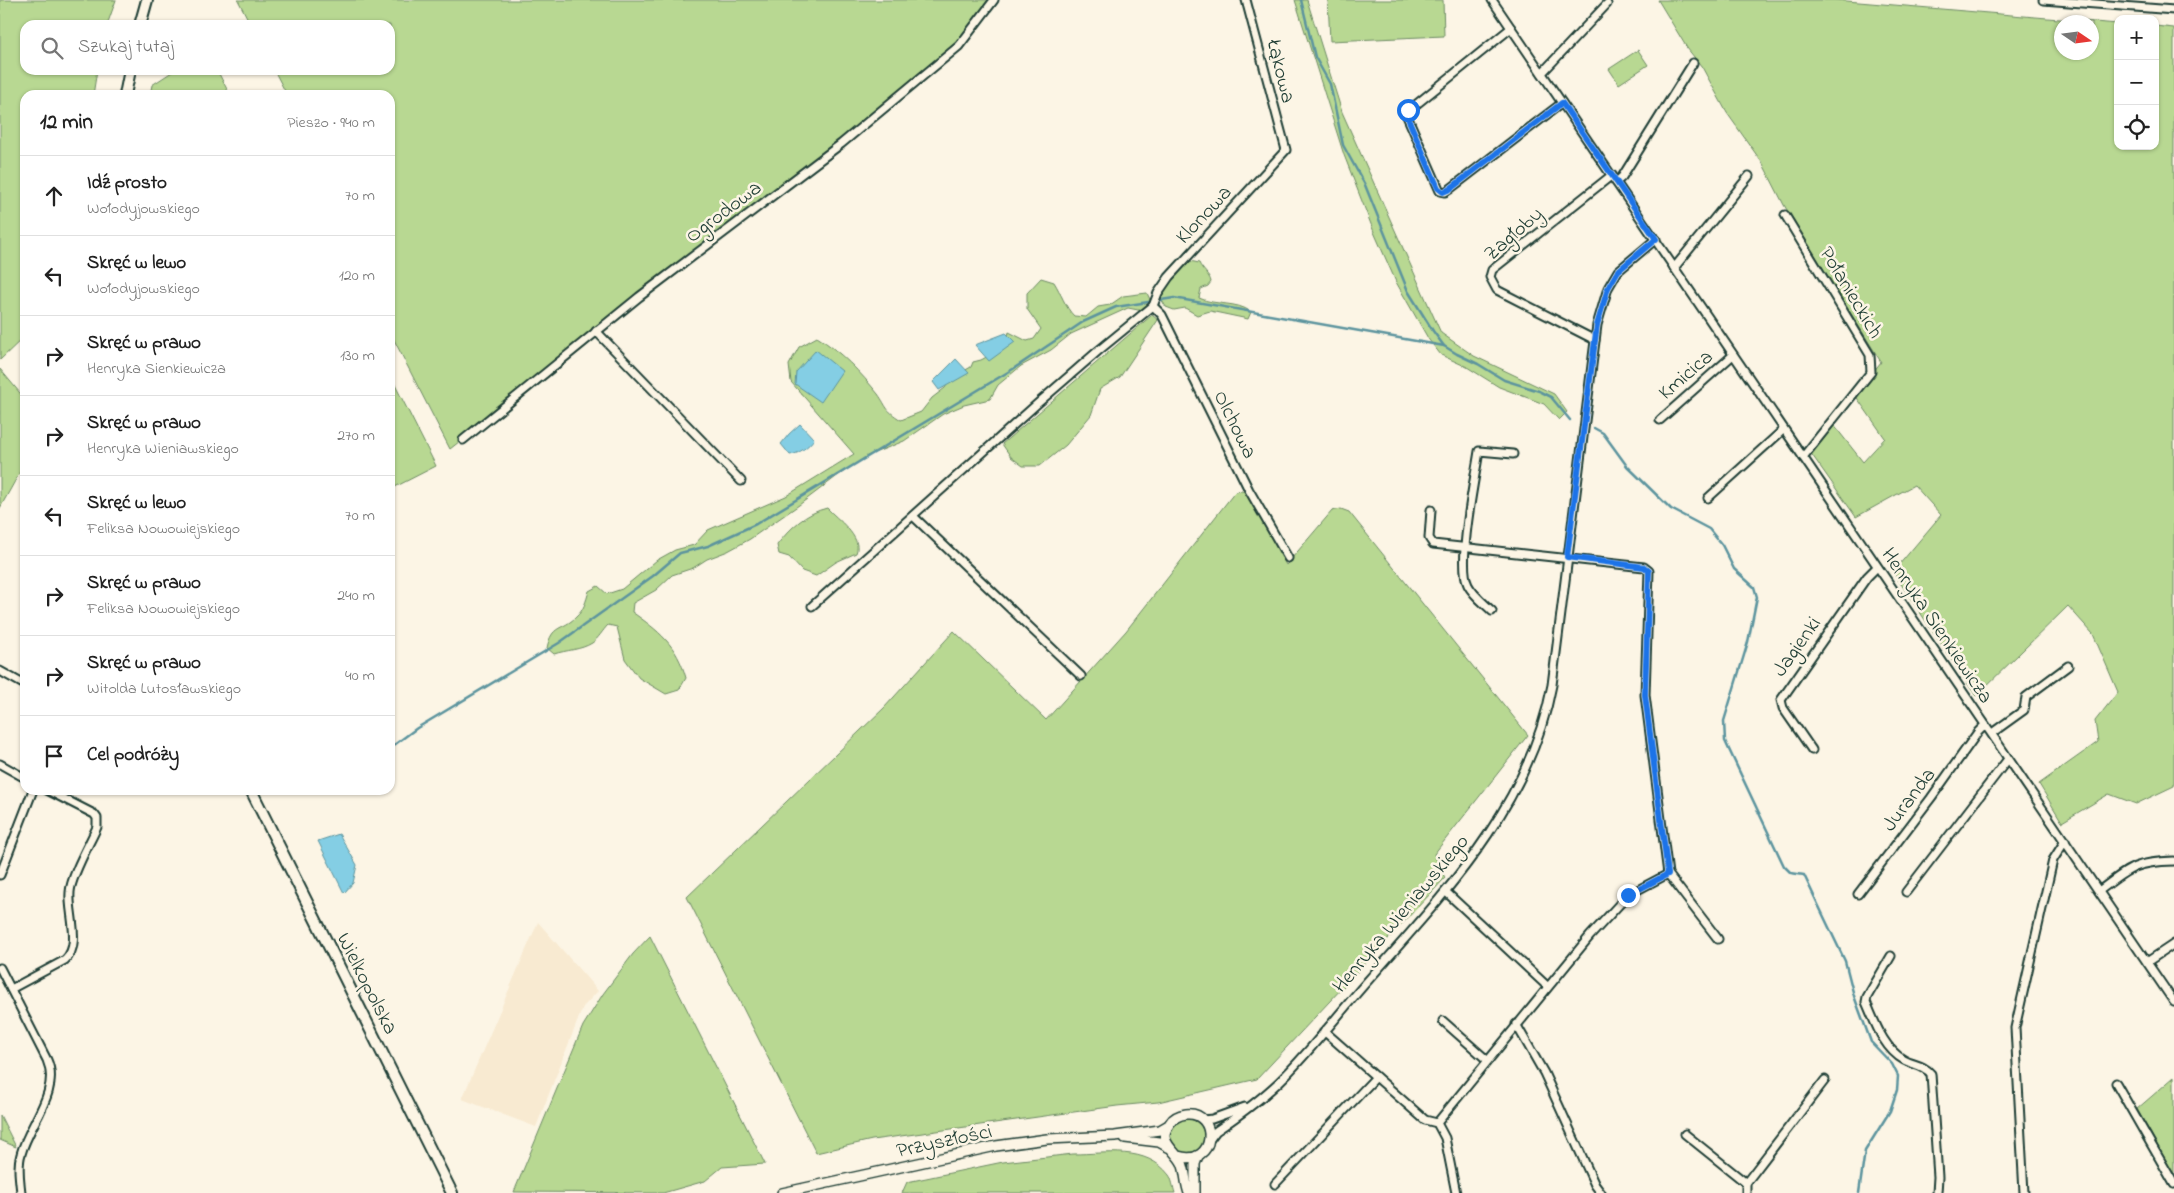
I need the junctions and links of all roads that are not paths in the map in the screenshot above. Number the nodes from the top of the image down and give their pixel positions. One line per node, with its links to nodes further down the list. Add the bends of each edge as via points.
1 (147, 0): 8 (main road)
2 (994, 0): 22 (street, Ogrodowa, via 959,46 922,77 841,144)
3 (1246, 0): 15 (street, Łąkowa)
4 (1492, 0): 9 (street, Henryka Sienkiewicza)
5 (2043, 0): 7 (street)
6 (1607, 4): 11 (street)
7 (2174, 10)
8 (141, 20)
9 (1511, 28): 11 (street, Henryka Sienkiewicza); 14 (street, via 1408,110 1407,116 1440,190 1450,189)
10 (1693, 63): 17 (street, Zagłoby, via 1622,177)
11 (1542, 73): 14 (street, Henryka Sienkiewicza)
12 (129, 75): 13 (main road)
13 (126, 90)
14 (1562, 103): 17 (street, Henryka Sienkiewicza)
15 (1286, 150): 21 (street, Klonowa, via 1169,277)
16 (1749, 176): 20 (street)
17 (1614, 179): 19 (street, Henryka Sienkiewicza); 23 (street, Zagłoby, via 1492,270 1490,277 1497,290)
18 (1785, 215): 29 (street, Połanieckich, via 1870,355 1871,372)
19 (1656, 239): 20 (street, Henryka Sienkiewicza); 23 (street, Henryka Wieniawskiego, via 1618,271 1608,288)
20 (1674, 268): 24 (street, Henryka Sienkiewicza)
21 (1153, 306): 33 (street); 36 (street, Olchowa, via 1162,315 1249,490)
22 (596, 331): 27 (street, Ogrodowa); 30 (street)
23 (1595, 340): 35 (street, Henryka Wieniawskiego)
24 (1733, 355): 25 (street, Kmicica); 26 (street, Henryka Sienkiewicza)
25 (1660, 420)
26 (1783, 430): 29 (street, Henryka Sienkiewicza); 31 (street)
27 (463, 440)
28 (1512, 454): 34 (street, via 1479,451)
29 (1803, 457): 37 (street, Henryka Sienkiewicza)
30 (740, 481)
31 (1708, 498)
32 (1431, 510): 34 (street, via 1430,538 1433,544)
33 (913, 516): 38 (street); 42 (street)
34 (1466, 547): 35 (street); 39 (street, via 1465,572 1469,586)
35 (1567, 557): 55 (street, via 1644,567 1649,571 1645,695); 58 (street, Henryka Wieniawskiego, via 1557,651 1540,736 1505,810)
36 (1288, 558)
37 (1877, 567): 44 (street, Henryka Sienkiewicza); 46 (street, Jagienki, via 1867,576 1782,700 1783,708)
38 (812, 606)
39 (1492, 611)
40 (2068, 666): 45 (street, via 2026,697 2024,710)
41 (0, 671): 43 (street)
42 (1081, 676)
43 (20, 682)
44 (1986, 725): 45 (street, Henryka Sienkiewicza); 60 (street, Juranda)
45 (1992, 733): 47 (street, Henryka Sienkiewicza)
46 (1812, 750)
47 (2008, 759): 53 (street, Henryka Sienkiewicza); 59 (street)
48 (0, 764): 49 (street)
49 (20, 775)
50 (31, 795): 56 (street)
51 (57, 795): 67 (street, via 97,818 97,827 70,892 72,953)
52 (253, 795): 90 (main road, Wielkopolska)
53 (2066, 841): 57 (street, Henryka Sienkiewicza); 98 (street, via 2053,860 2015,1028)
54 (2174, 862): 57 (street, via 2137,865)
55 (1668, 874): 61 (street); 66 (street, via 1628,895)
56 (0, 875)
57 (2099, 891): 64 (street, Henryka Sienkiewicza)
58 (1446, 892): 66 (street); 71 (street, Henryka Wieniawskiego)
59 (1906, 892)
60 (1858, 894)
61 (1718, 939)
62 (2174, 944): 64 (street)
63 (1891, 956): 97 (street, via 1866,1002 1883,1040 1902,1059 1927,1069 1931,1074)
64 (2147, 962): 68 (street, Henryka Sienkiewicza)
65 (0, 968): 67 (street)
66 (1547, 986): 70 (street)
67 (11, 989): 89 (street, via 51,1073 50,1088 21,1153)
68 (2174, 1002)
69 (1443, 1021): 72 (street)
70 (1516, 1024): 72 (street); 95 (street, via 1544,1073)
71 (1324, 1031): 73 (street); 76 (street, Henryka Wieniawskiego, via 1280,1081)
72 (1487, 1060): 78 (street)
73 (1376, 1077): 78 (street, via 1426,1120); 87 (street)
74 (1825, 1080): 86 (street)
75 (2116, 1083): 88 (street)
76 (1252, 1104): 77 (street, Henryka Wieniawskiego, via 1212,1120); 82 (street, Henryka Wieniawskiego)
77 (1203, 1120): 79 (street, via 1183,1114); 82 (street)
78 (1437, 1123): 94 (street, via 1445,1138)
79 (1167, 1126): 81 (street, Przyszłości, via 1160,1130); 83 (street, via 1165,1140)
80 (1685, 1134): 86 (street)
81 (1115, 1136): 83 (street, Przyszłości, via 1159,1142); 91 (street, Przyszłości, via 1047,1139 996,1146)
82 (1210, 1139): 85 (street)
83 (1168, 1147): 84 (street)
84 (1178, 1156): 85 (street); 92 (street)
85 (1198, 1156): 93 (street)
86 (1746, 1183): 96 (street)
87 (1275, 1184)
88 (2174, 1184)
89 (21, 1193)
90 (452, 1193)
91 (782, 1193)
92 (1189, 1193)
93 (1195, 1193)
94 (1456, 1193)
95 (1601, 1193)
96 (1746, 1193)
97 (1937, 1193)
98 (2024, 1193)

